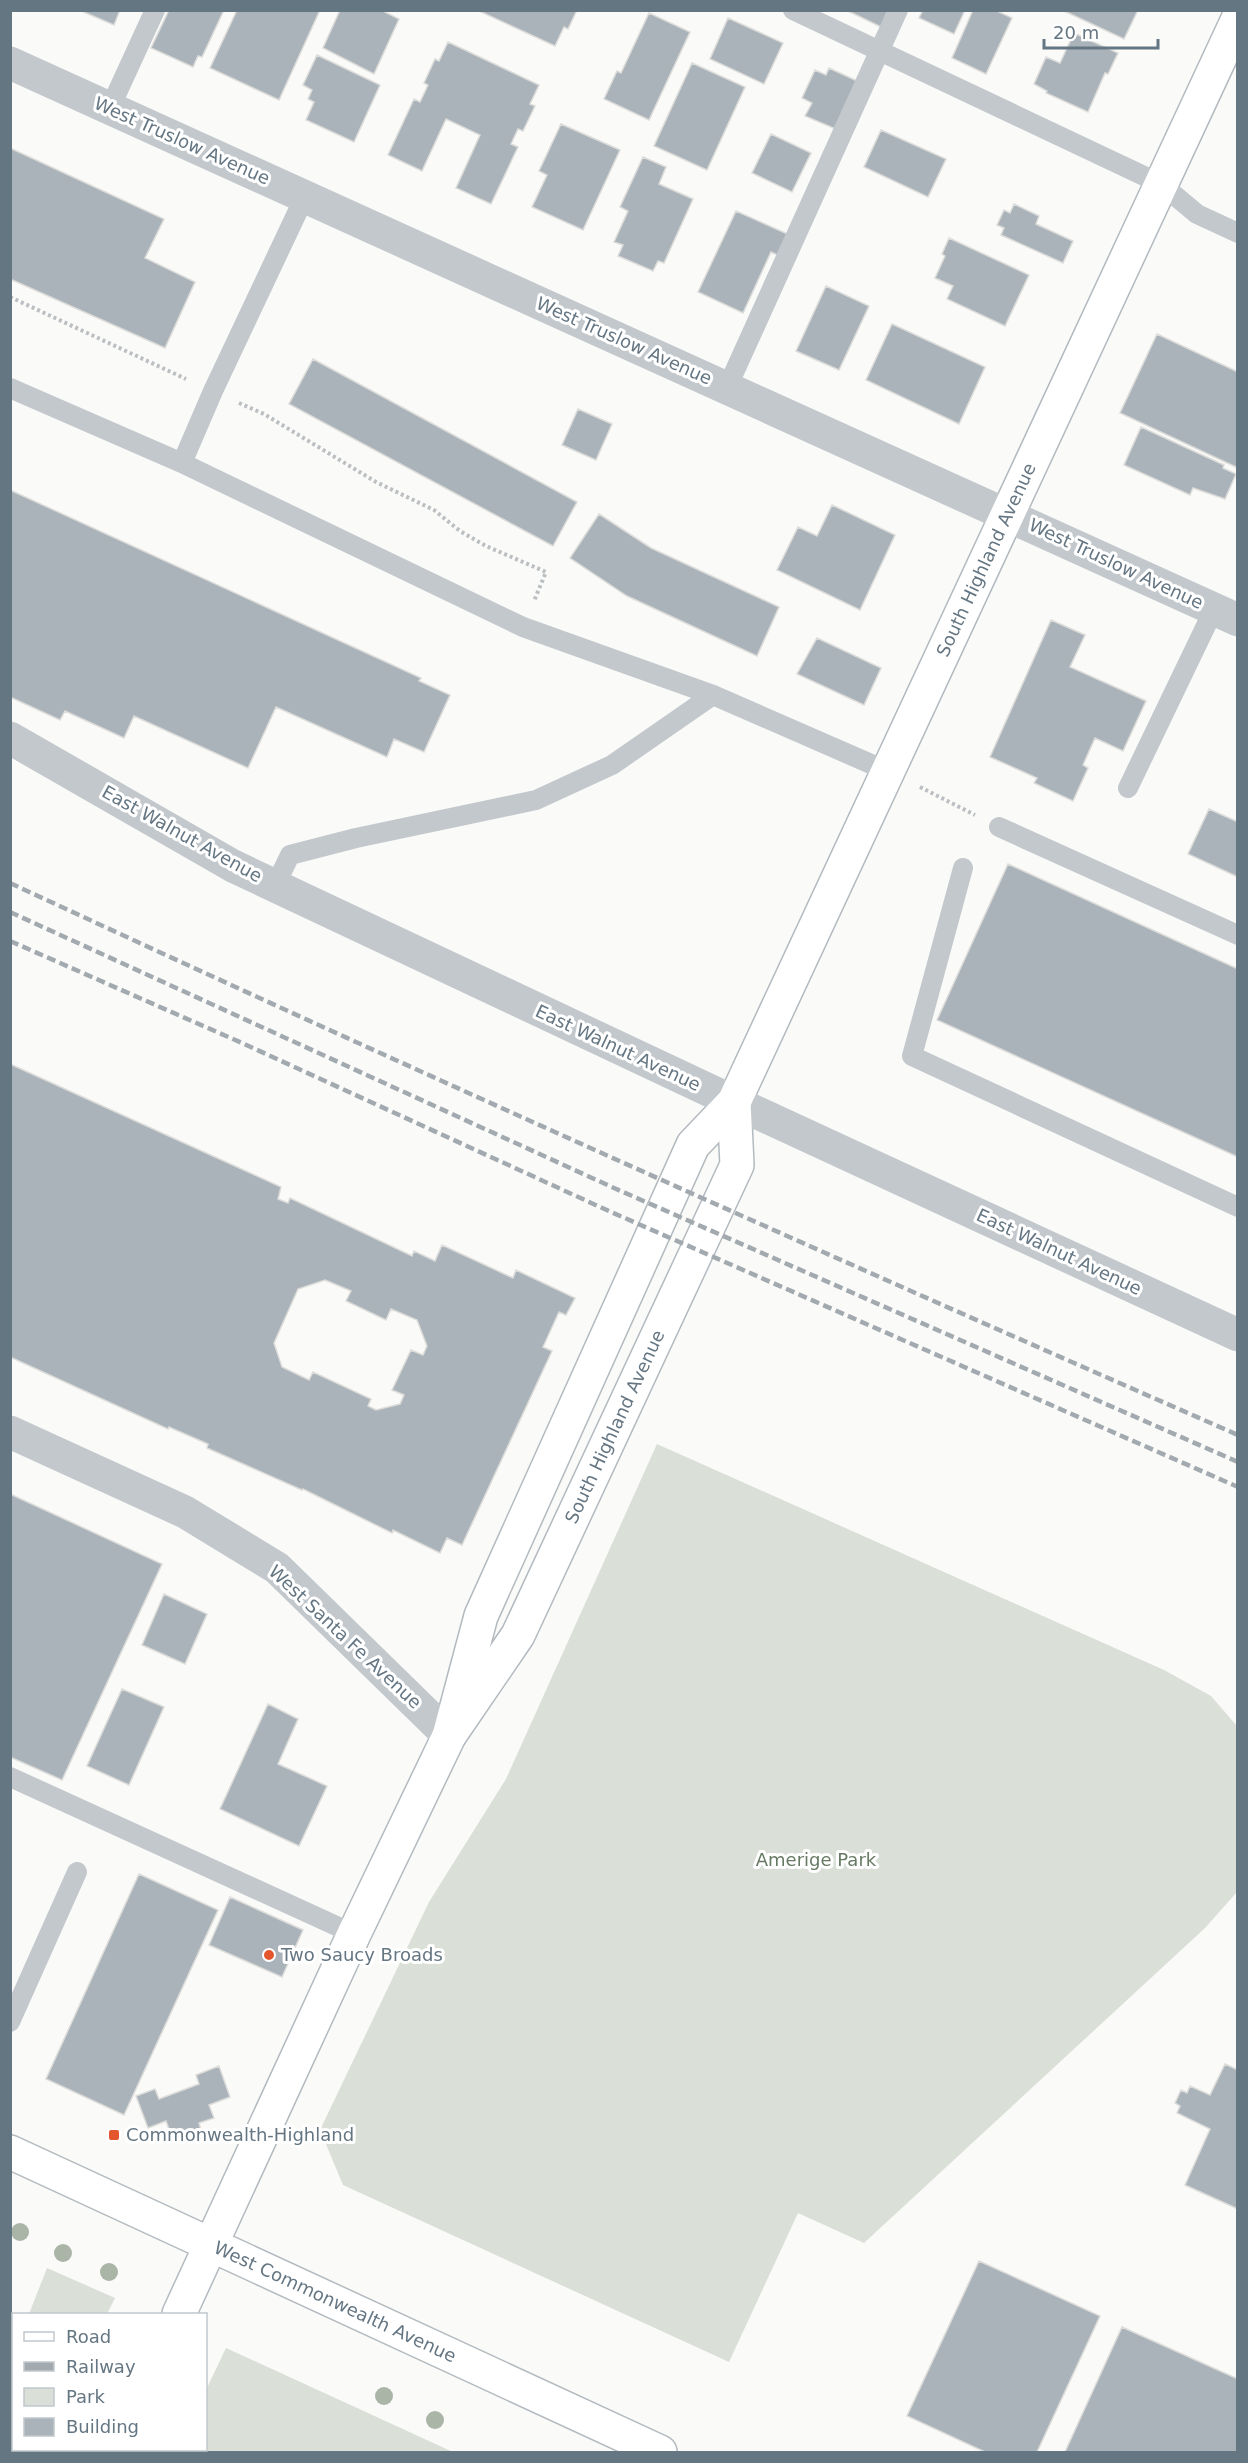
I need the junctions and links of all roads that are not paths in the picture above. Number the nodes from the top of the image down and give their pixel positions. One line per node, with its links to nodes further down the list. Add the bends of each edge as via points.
1 (155, 10): 7 (lane)
2 (793, 10): 5 (lane)
3 (898, 10): 5 (lane)
4 (1238, 20): 8 (street, South Highland Avenue)
5 (880, 52): 8 (lane); 12 (lane)
6 (10, 63): 7 (street, West Truslow Avenue)
7 (110, 108): 9 (street, West Truslow Avenue)
8 (1161, 184): 10 (lane, via 1197,214); 14 (street, South Highland Avenue)
9 (305, 196): 12 (street, West Truslow Avenue); 13 (lane)
10 (1238, 233)
11 (10, 388): 13 (lane)
12 (727, 388): 14 (street, West Truslow Avenue)
13 (182, 463): 16 (lane, via 523,627)
14 (1007, 514): 15 (street, West Truslow Avenue); 18 (street, South Highland Avenue)
15 (1226, 615): 19 (lane)
16 (713, 694): 18 (lane); 22 (lane, via 612,765 536,800 290,855)
17 (10, 738): 22 (street, East Walnut Avenue, via 233,866)
18 (887, 771): 24 (street, South Highland Avenue)
19 (1128, 788)
20 (999, 827): 23 (lane)
21 (963, 868): 25 (lane, via 912,1056)
22 (275, 886): 24 (street, East Walnut Avenue)
23 (1238, 935)
24 (734, 1102): 26 (street, East Walnut Avenue); 28 (street, South Highland Avenue, via 693,1145 481,1616); 28 (street, South Highland Avenue, via 737,1165 518,1635)
25 (1238, 1207)
26 (1238, 1335)
27 (10, 1432): 28 (street, West Santa Fe Avenue, via 184,1512 277,1568)
28 (449, 1736): 31 (street, South Highland Avenue)
29 (10, 1777): 31 (lane)
30 (77, 1872): 32 (lane)
31 (354, 1934): 34 (street, South Highland Avenue)
32 (10, 2022)
33 (10, 2152): 34 (street, West Commonwealth Avenue)
34 (210, 2245): 35 (street, South Highland Avenue); 36 (street, West Commonwealth Avenue)
35 (178, 2313)
36 (660, 2452)

